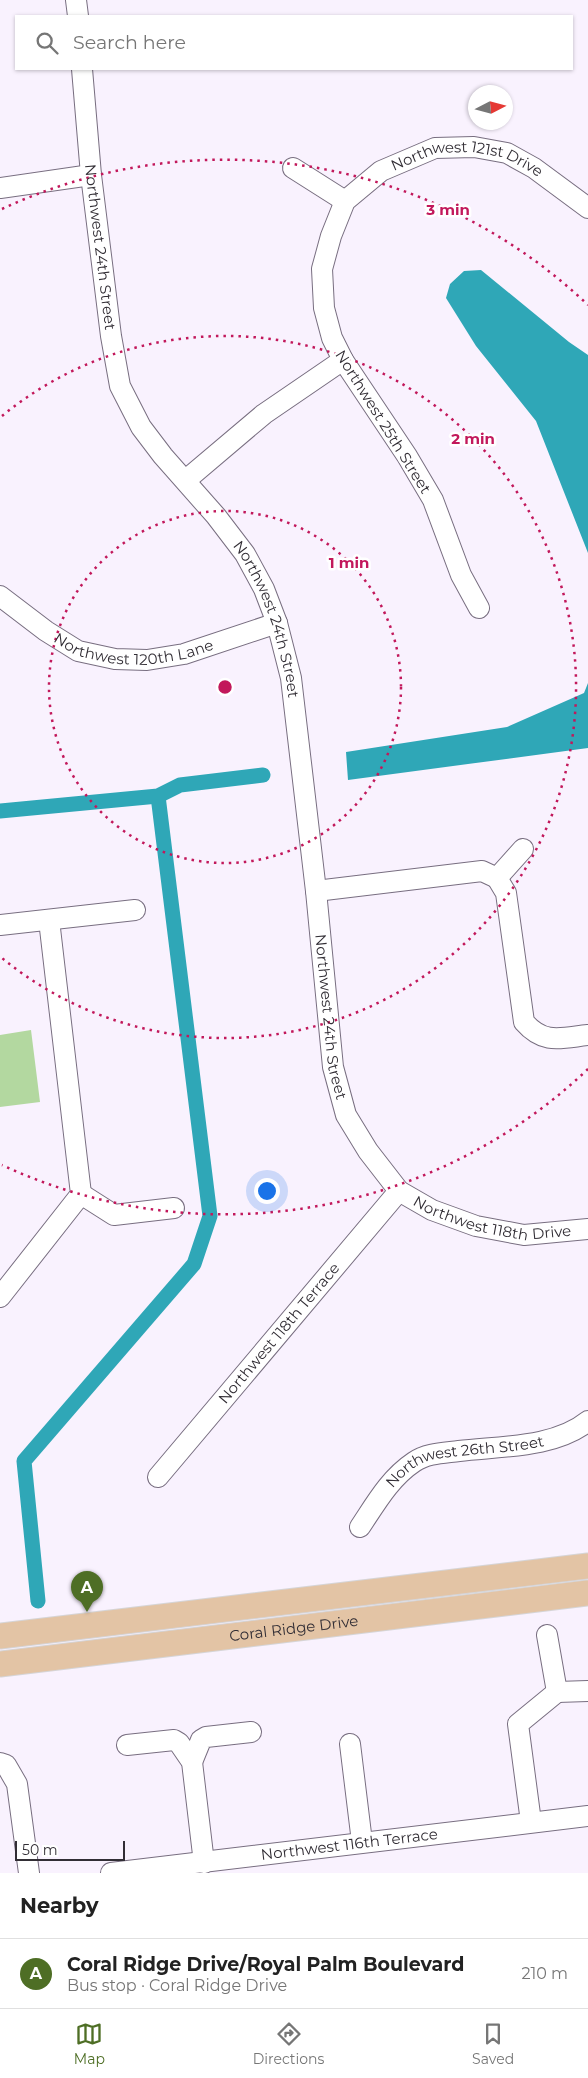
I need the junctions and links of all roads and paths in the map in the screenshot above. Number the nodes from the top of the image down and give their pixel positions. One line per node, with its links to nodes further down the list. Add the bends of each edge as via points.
1 (76, 0): 2 (street)
2 (78, 15)
3 (82, 70): 5 (street, Northwest 24th Street)
4 (293, 168): 8 (street)
5 (91, 175): 6 (street); 10 (street, Northwest 24th Street, via 110,336 120,386 141,427)
6 (0, 188)
7 (584, 197): 8 (street, Northwest 121st Drive, via 507,153 474,147 436,148 408,158 381,171)
8 (344, 201): 9 (street, Northwest 25th Street, via 322,269 324,308)
9 (342, 360): 10 (street, via 264,414); 12 (street, Northwest 25th Street, via 407,456 432,500 460,575)
10 (186, 480): 13 (street, Northwest 24th Street, via 245,554 264,589)
11 (0, 597): 13 (street, Northwest 120th Lane, via 78,651 115,659 147,660 184,654)
12 (479, 608)
13 (277, 623): 16 (street, Northwest 24th Street, via 291,678)
14 (523, 849): 15 (street)
15 (497, 878): 16 (street, via 482,871); 20 (street, via 506,892 524,1022 533,1033 549,1039)
16 (316, 891): 21 (street, Northwest 24th Street, via 333,1067 346,1115 368,1151)
17 (135, 910): 18 (street)
18 (49, 920): 19 (street); 22 (street)
19 (0, 925)
20 (588, 1035)
21 (399, 1191): 24 (street, Northwest 118th Drive, via 432,1210 476,1226 524,1235); 27 (street, Northwest 118th Terrace)
22 (81, 1194): 23 (street, via 114,1215); 25 (street)
23 (174, 1208)
24 (588, 1229)
25 (0, 1297)
26 (588, 1421): 28 (street, Northwest 26th Street, via 564,1436 539,1442 435,1454 416,1460 388,1486)
27 (158, 1477)
28 (360, 1526)
29 (588, 1566): 31 (main road, Coral Ridge Drive)
30 (588, 1593): 32 (main road, Coral Ridge Drive)
31 (307, 1599): 32 (main road); 34 (main road, Coral Ridge Drive)
32 (310, 1627): 35 (main road, Coral Ridge Drive)
33 (548, 1635): 37 (street)
34 (0, 1636)
35 (0, 1664)
36 (588, 1691): 37 (street)
37 (557, 1692): 44 (street, via 518,1724)
38 (251, 1732): 41 (street, via 200,1740)
39 (350, 1744): 45 (street)
40 (127, 1745): 41 (street, via 174,1740)
41 (192, 1762): 46 (street)
42 (0, 1763): 47 (street, via 6,1765 17,1784)
43 (588, 1816): 44 (street, Northwest 116th Terrace)
44 (531, 1822): 45 (street, Northwest 116th Terrace)
45 (362, 1842): 46 (street, Northwest 116th Terrace)
46 (204, 1862): 48 (street, Northwest 116th Terrace)
47 (29, 1873)
48 (111, 1873)

